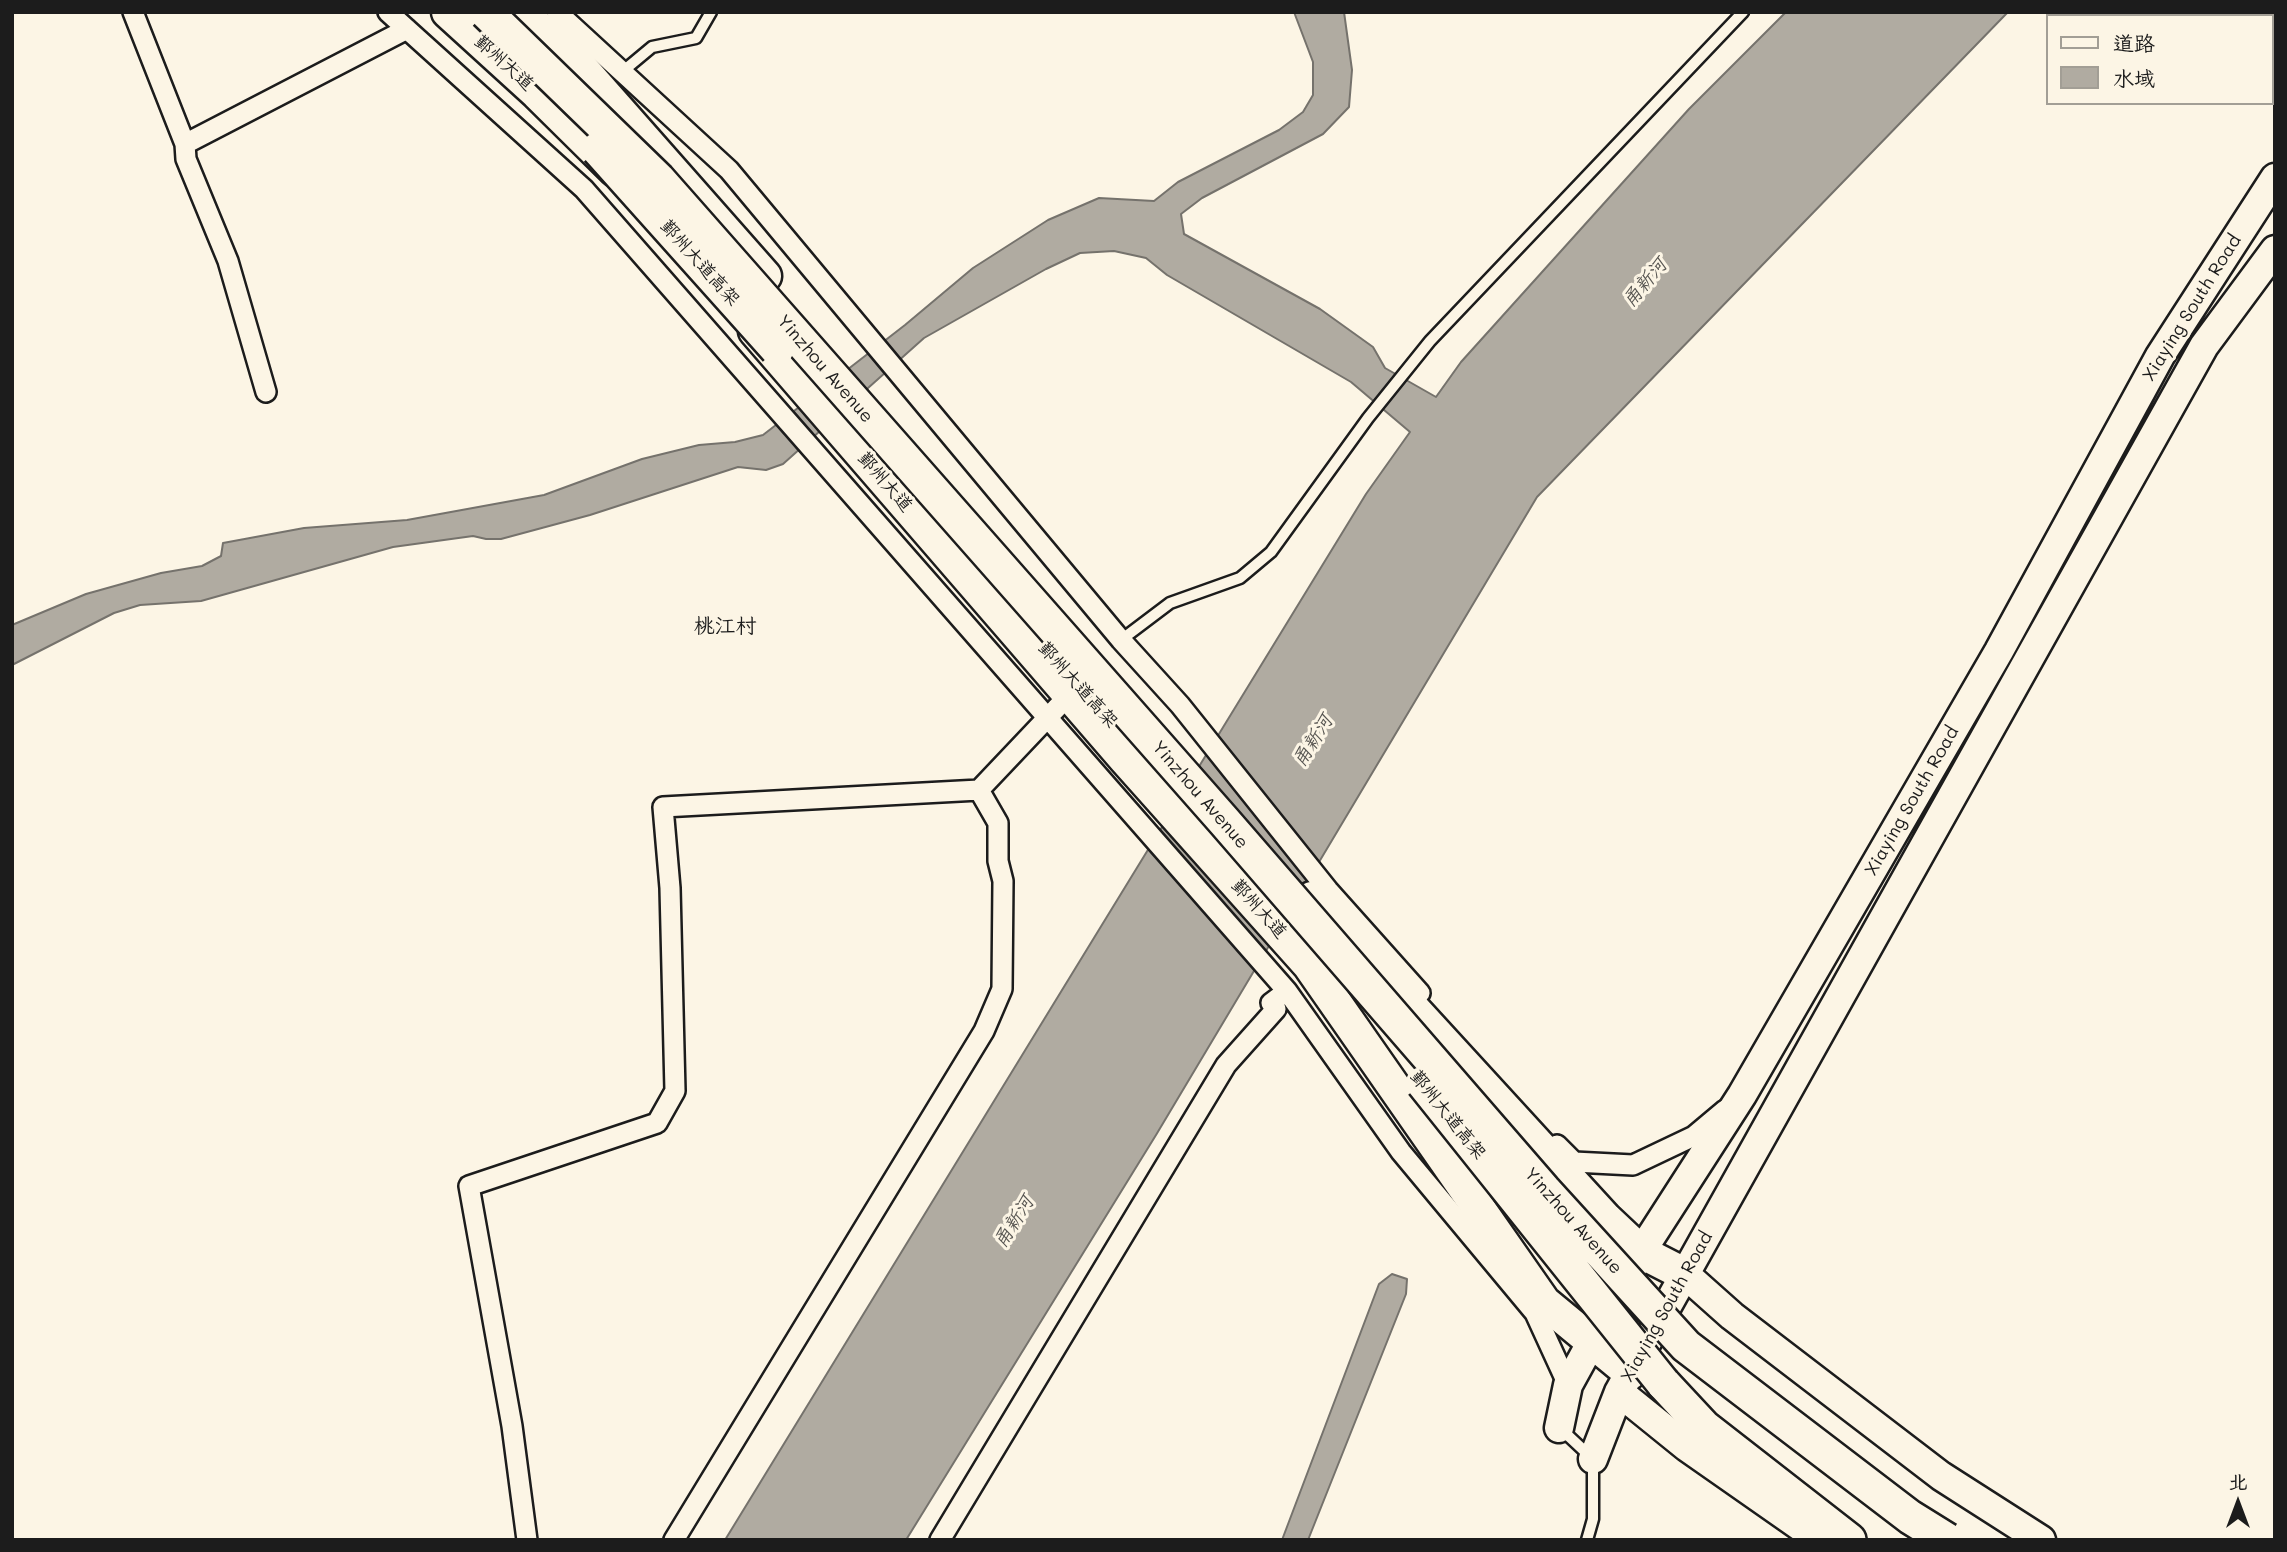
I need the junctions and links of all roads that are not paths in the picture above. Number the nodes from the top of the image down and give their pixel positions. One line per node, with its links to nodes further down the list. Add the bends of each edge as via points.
1 (133, 12): 12 (street)
2 (388, 12): 10 (street)
3 (448, 12): 18 (main road, 鄞州大道, via 620,175)
4 (464, 12): 37 (highway, 鄞州大道高架, bridge, via 525,68 1320,954 1663,1383 1704,1427)
5 (486, 12): 38 (highway, Yinzhou Avenue, bridge, via 658,179 1686,1346 1910,1517)
6 (521, 12): 19 (main road, Yinzhou Avenue, via 571,56)
7 (557, 12): 11 (street, Yinzhou Avenue)
8 (711, 12): 11 (lane, via 696,38 652,47)
9 (1743, 12): 17 (lane, via 1430,341 1271,552 1240,578 1170,603)
10 (407, 29): 12 (street); 20 (street, via 584,189)
11 (622, 72): 17 (street, Yinzhou Avenue, via 729,170)
12 (185, 144): 16 (street, via 186,159 228,261)
13 (2275, 178): 14 (main road, Xiaying South Road)
14 (2235, 239): 15 (street); 24 (main road, Xiaying South Road, via 2160,356 1999,651)
15 (2272, 261): 26 (main road, Xiaying South Road, via 2204,346)
16 (266, 391)
17 (1121, 640): 19 (street, Yinzhou Avenue)
18 (1069, 695): 20 (street); 27 (main road, 鄞州大道, via 1309,965 1544,1302)
19 (1169, 716): 22 (main road, Yinzhou Avenue)
20 (1048, 718): 21 (street); 23 (street)
21 (979, 790): 32 (street, via 663,807 670,888 675,1091 657,1123 469,1186 512,1426); 33 (street, via 998,823 1003,881 1002,989 984,1031)
22 (1326, 901): 24 (street, Yinzhou Avenue, via 1574,1162 1633,1165 1694,1136); 25 (main road, Yinzhou Avenue, via 1606,1219)
23 (1287, 991): 29 (street, via 1401,1152 1535,1313); 34 (street, via 1271,1003 1276,1009 1226,1065)
24 (1742, 1095): 25 (main road, Xiaying South Road)
25 (1641, 1252): 26 (main road, Yinzhou Avenue); 27 (main road, Xiaying South Road)
26 (1686, 1275): 28 (main road, Xiaying South Road); 39 (main road, via 1732,1316 1941,1476)
27 (1592, 1341): 28 (main road); 29 (main road, Xiaying South Road)
28 (1625, 1382): 31 (main road, Xiaying South Road); 36 (main road, via 1687,1447)
29 (1568, 1385): 30 (main road, Xiaying South Road)
30 (1559, 1427): 31 (lane)
31 (1593, 1459): 35 (lane, via 1593,1520)
32 (527, 1540)
33 (674, 1540)
34 (940, 1540)
35 (1587, 1540)
36 (1820, 1540)
37 (1849, 1540)
38 (1947, 1540)
39 (2041, 1540)

